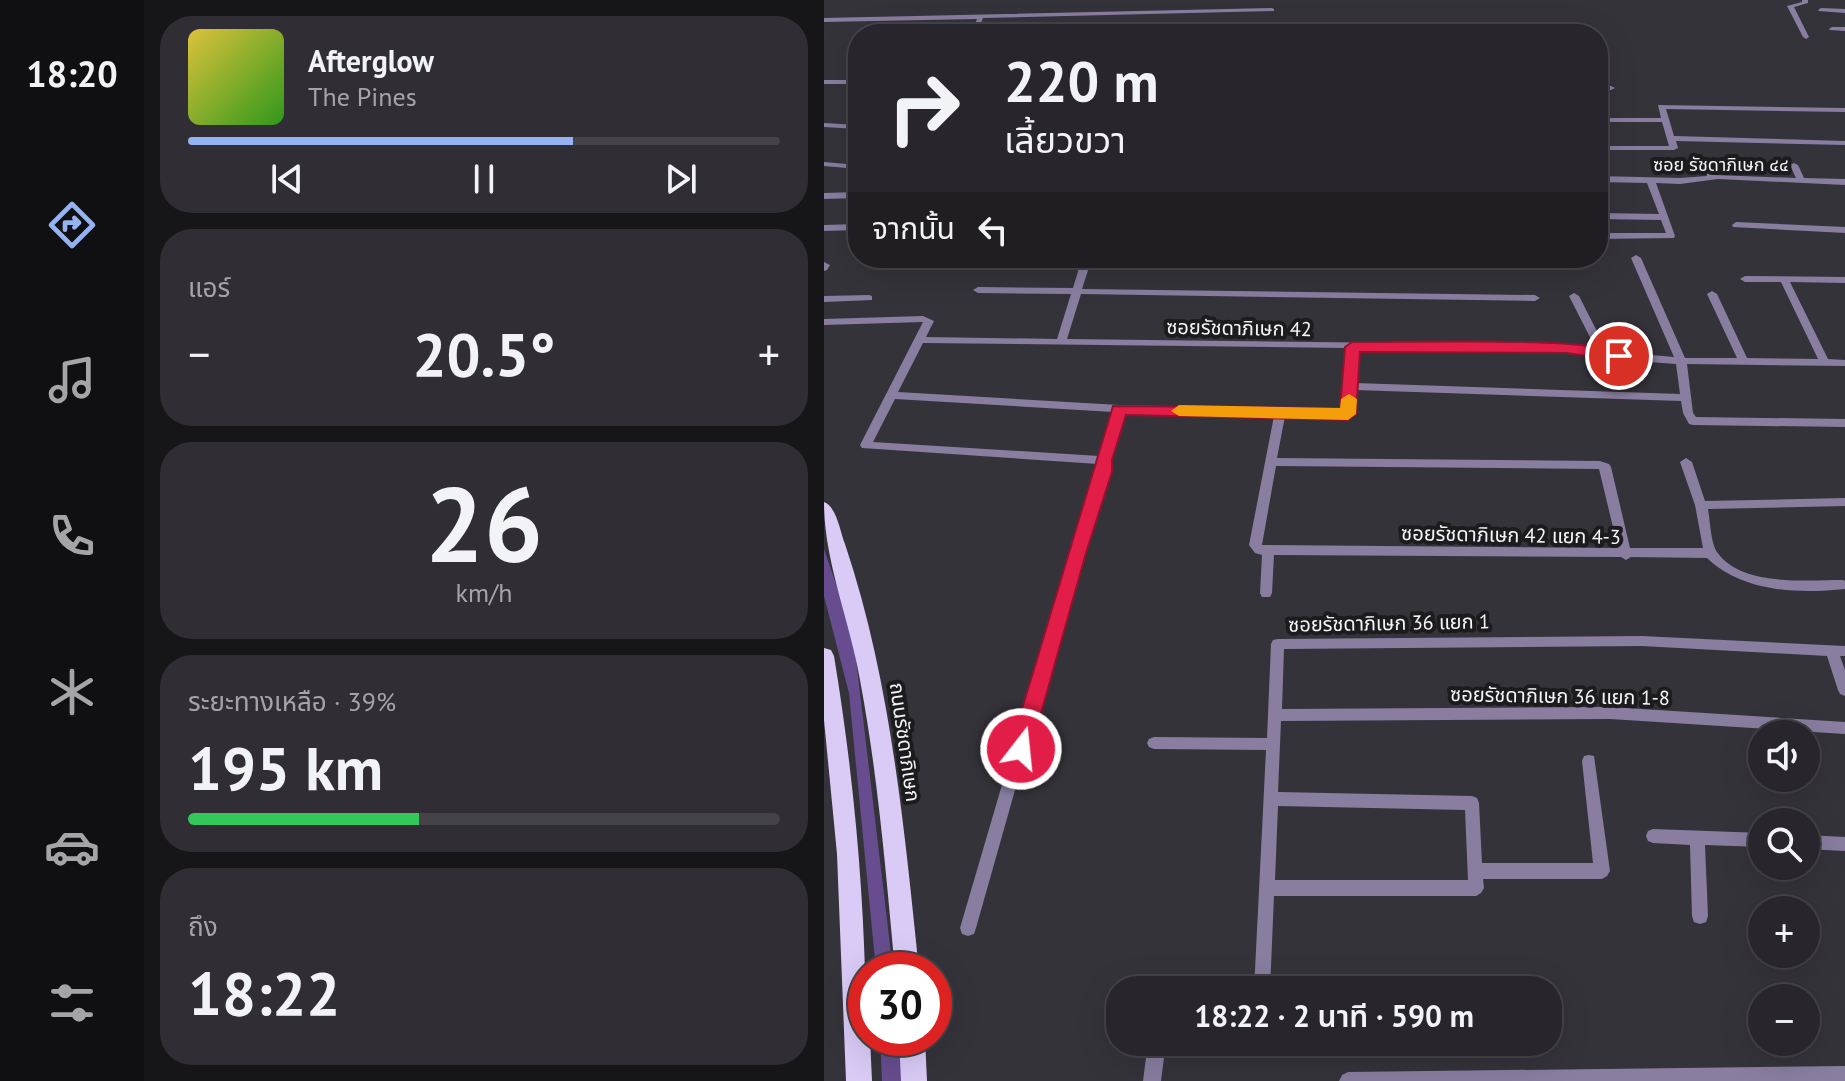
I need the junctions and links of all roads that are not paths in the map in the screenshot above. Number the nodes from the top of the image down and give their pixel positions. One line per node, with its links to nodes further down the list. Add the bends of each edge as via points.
1 (1230, 0): 3 (street)
2 (1805, 0): 14 (street, via 1790,6)
3 (1225, 10): 4 (street); 6 (street)
4 (1272, 10)
5 (1821, 10): 7 (street)
6 (1185, 11): 8 (street); 11 (street)
7 (1845, 11)
8 (981, 16): 9 (street); 10 (street)
9 (824, 20)
10 (978, 24)
11 (1182, 24)
12 (1832, 29): 13 (street)
13 (1845, 29)
14 (1806, 37)
15 (824, 82): 16 (street)
16 (848, 82)
17 (1845, 110): 19 (street, via 1661,107)
18 (1608, 120): 19 (street)
19 (1664, 120): 22 (street)
20 (824, 125): 21 (street)
21 (848, 126)
22 (1671, 138): 23 (street); 24 (street, via 1674,148)
23 (1845, 143)
24 (1608, 148)
25 (1708, 161): 29 (street)
26 (824, 164): 28 (street)
27 (1794, 165): 31 (street)
28 (848, 166)
29 (1711, 177): 31 (street, ซอย รัชดาภิเษก ๔๔); 32 (street, ซอย รัชดาภิเษก ๔๔)
30 (1608, 179): 32 (street, ซอย รัชดาภิเษก ๔๔)
31 (1801, 180): 33 (street, ซอย รัชดาภิเษก ๔๔)
32 (1651, 181): 37 (street)
33 (1845, 182)
34 (848, 195): 35 (street)
35 (824, 196)
36 (1608, 216): 37 (street)
37 (1664, 217): 42 (street, via 1669,237)
38 (1736, 225): 41 (street)
39 (848, 227): 40 (street)
40 (824, 228)
41 (1845, 230)
42 (1608, 236)
43 (1636, 258): 60 (street)
44 (1084, 268): 49 (street)
45 (1745, 279): 46 (street)
46 (1784, 279): 47 (street); 62 (street)
47 (1845, 280)
48 (978, 290): 49 (street)
49 (1078, 292): 53 (street); 57 (street)
50 (1712, 294): 61 (street)
51 (1574, 296): 59 (street)
52 (869, 298): 54 (street)
53 (1535, 298)
54 (824, 299)
55 (824, 322): 56 (street, via 927,319)
56 (919, 340): 57 (street, ซอยรัชดาภิเษก 42); 65 (street)
57 (1061, 342): 58 (street, ซอยรัชดาภิเษก 42)
58 (1352, 347): 59 (street, ซอยรัชดาภิเษก 42, via 1567,348); 64 (street)
59 (1603, 353): 60 (street, ซอยรัชดาภิเษก 42)
60 (1681, 361): 61 (street, ซอยรัชดาภิเษก 42); 66 (street)
61 (1743, 361): 62 (street, ซอยรัชดาภิเษก 42)
62 (1825, 363): 63 (street, ซอยรัชดาภิเษก 42)
63 (1845, 363)
64 (1350, 386): 66 (street); 68 (street, via 1348,414)
65 (891, 395): 67 (street); 70 (street, via 866,445)
66 (1686, 398): 69 (street, via 1693,421)
67 (1119, 409): 68 (street); 70 (street)
68 (1280, 413): 71 (street)
69 (1845, 423)
70 (1103, 460): 98 (street, via 1104,472)
71 (1270, 462): 76 (street, via 1255,545); 78 (street, via 1600,465 1605,467)
72 (1686, 462): 74 (street)
73 (1845, 502): 74 (street)
74 (1701, 505): 77 (street)
75 (826, 516): 99 (main road, ถนนรัชดาภิเษก, via 857,615 870,683)
76 (1268, 550): 78 (street, ซอยรัชดาภิเษก 42 แยก 4-3); 80 (street)
77 (1710, 553): 78 (street, ซอยรัชดาภิเษก 42 แยก 4-3); 79 (street, via 1736,577 1757,583)
78 (1626, 555)
79 (1843, 585)
80 (1266, 593)
81 (1839, 651): 83 (street); 84 (street, ซอยรัชดาภิเษก 36 แยก 1, via 1642,641 1278,644)
82 (824, 656): 104 (main road, via 848,854)
83 (1845, 690)
84 (1275, 715): 85 (street, ซอยรัชดาภิเษก 36 แยก 1-8, via 1610,713); 87 (street, ซอยรัชดาภิเษก 36 แยก 1)
85 (1845, 728)
86 (1154, 743): 87 (street)
87 (1274, 744): 89 (street, ซอยรัชดาภิเษก 36 แยก 1)
88 (1589, 761): 95 (street, via 1602,871)
89 (1271, 799): 95 (street, via 1472,803); 96 (street, ซอยรัชดาภิเษก 36 แยก 1)
90 (1653, 836): 91 (street)
91 (1697, 838): 92 (street); 97 (street)
92 (1748, 840)
93 (1820, 843): 94 (street)
94 (1845, 844)
95 (1476, 871): 96 (street, via 1476,888)
96 (1267, 888): 100 (street, ซอยรัชดาภิเษก 36 แยก 1)
97 (1700, 916)
98 (968, 928)
99 (905, 952)
100 (1263, 976)
101 (913, 1056): 105 (main road)
102 (1155, 1056): 106 (street)
103 (1845, 1075): 107 (street)
104 (859, 1081)
105 (914, 1081)
106 (1152, 1081)
107 (1348, 1081)

